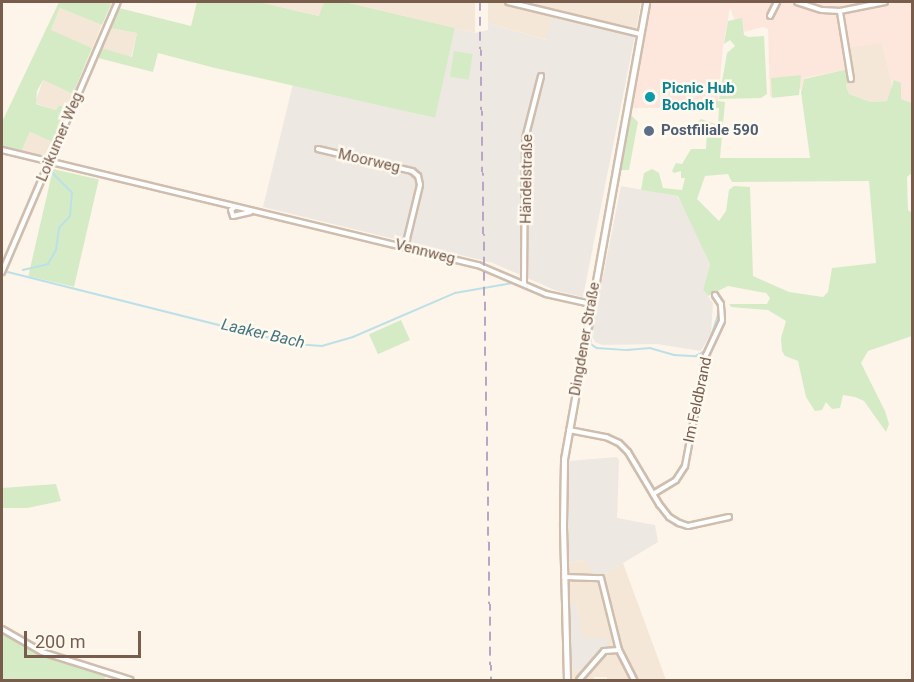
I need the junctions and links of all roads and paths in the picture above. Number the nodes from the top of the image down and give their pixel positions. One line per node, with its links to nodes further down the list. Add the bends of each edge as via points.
1 (118, 2): 15 (street, Loikumer Weg)
2 (508, 2): 7 (street)
3 (646, 2): 10 (main road, Dingdener Straße)
4 (777, 2): 9 (street)
5 (797, 2): 8 (street)
6 (885, 2): 8 (street)
7 (531, 4): 10 (street)
8 (840, 11): 12 (street)
9 (770, 16)
10 (640, 34): 22 (main road, Dingdener Straße)
11 (541, 76): 20 (street, Händelstraße, via 525,139)
12 (851, 79)
13 (318, 149): 18 (street, Moorweg, via 412,171 417,176 420,185)
14 (2, 150): 15 (street, Vennweg)
15 (49, 162): 16 (street, Vennweg); 19 (street, Loikumer Weg)
16 (236, 207): 17 (street, Vennweg); 17 (street, Vennweg, via 231,213 236,217)
17 (256, 212): 18 (street, Vennweg)
18 (405, 247): 20 (street, Vennweg, via 478,265)
19 (2, 272)
20 (524, 284): 22 (street, Vennweg, via 555,297)
21 (715, 295): 24 (street, Im Feldbrand, via 721,304 722,320 706,355 685,466 676,480)
22 (591, 304): 23 (main road, Dingdener Straße)
23 (568, 430): 24 (street, via 620,443); 26 (main road, Dingdener Straße, via 562,495)
24 (653, 494): 25 (street, via 669,517 688,526)
25 (729, 517)
26 (564, 577): 28 (street, via 601,578); 32 (main road, Dingdener Straße)
27 (2, 629): 29 (street, via 42,652)
28 (619, 651): 33 (street, via 604,651); 34 (street)
29 (110, 674): 30 (street); 31 (street)
30 (106, 681)
31 (131, 681)
32 (567, 681)
33 (579, 681)
34 (634, 681)

